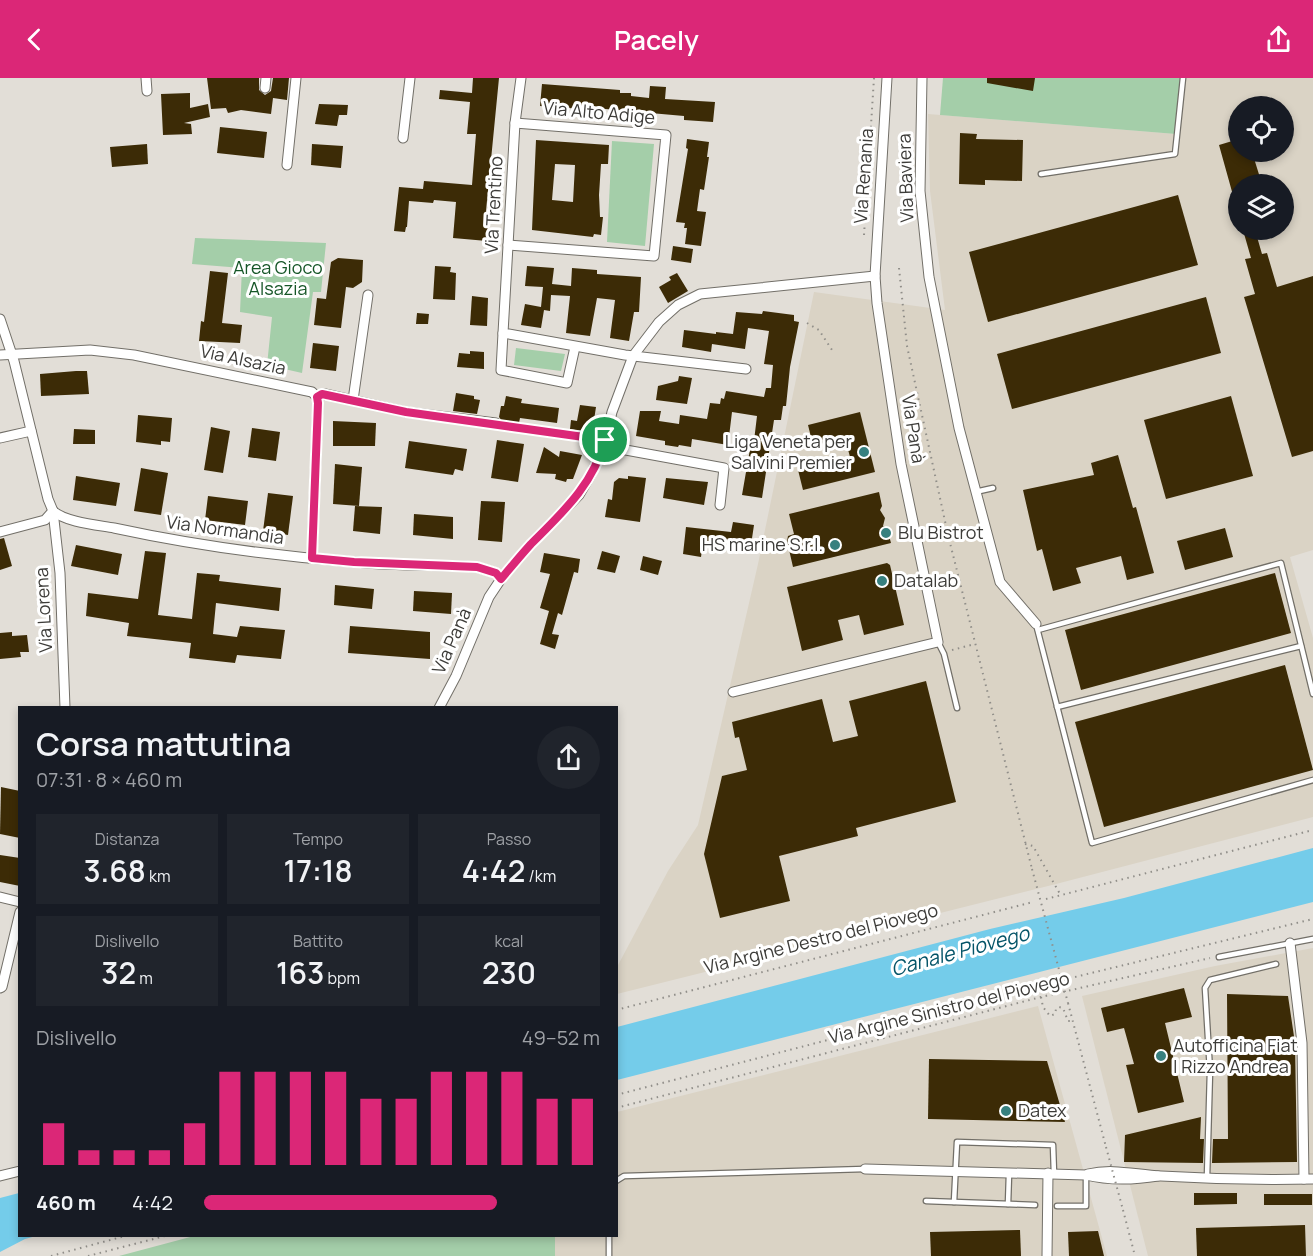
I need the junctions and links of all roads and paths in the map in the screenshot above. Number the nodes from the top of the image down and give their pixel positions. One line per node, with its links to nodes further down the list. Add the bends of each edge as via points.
1 (146, 78): 9 (street)
2 (296, 78): 12 (street)
3 (410, 78): 11 (street)
4 (521, 78): 10 (street, Via Trentino)
5 (874, 78): 14 (path)
6 (887, 78): 17 (street, Via Renania)
7 (922, 78): 35 (street, Via Baviera, via 920,191 929,278)
8 (1183, 78): 13 (lane, via 1175,154)
9 (147, 91)
10 (515, 123): 15 (street, Via Trentino); 15 (street, Via Alto Adige, via 666,135 654,256)
11 (403, 138)
12 (286, 165)
13 (1041, 174)
14 (864, 235)
15 (508, 245): 21 (street, Via Trentino)
16 (899, 268): 43 (path, via 907,346)
17 (875, 276): 26 (street, Via Panà, via 700,294 678,305 659,322); 42 (street, Via Panà, via 901,464)
18 (368, 295): 29 (street)
19 (0, 319): 24 (street, Via Lorena)
20 (807, 323): 23 (path, via 819,330)
21 (503, 333): 22 (street); 22 (street, Via Trentino, via 501,370 567,383)
22 (575, 347): 26 (street)
23 (832, 350)
24 (12, 354): 25 (street, Via Alsazia); 28 (street, Via Alsazia, via 90,350 134,355 312,392); 31 (street, Via Lorena)
25 (0, 355)
26 (633, 356): 27 (street); 33 (street, Via Panà)
27 (746, 369)
28 (317, 397): 29 (street, Via Alsazia, via 326,394); 39 (street)
29 (353, 399): 30 (street, Via Alsazia, via 406,412)
30 (496, 423): 33 (path)
31 (31, 431): 32 (street); 37 (street, Via Lorena)
32 (0, 438)
33 (604, 443): 36 (street, via 724,468); 40 (street, Via Panà, via 579,495)
34 (993, 488): 35 (lane)
35 (975, 492): 41 (street, via 1000,582)
36 (720, 505)
37 (53, 511): 38 (street, via 45,520); 39 (street, Via Normandia, via 64,517 152,536); 48 (street, Via Lorena, via 60,573)
38 (0, 532)
39 (312, 558): 40 (street, Via Normandia, via 477,567 496,573)
40 (501, 579): 49 (street, Via Panà, via 489,597)
41 (1037, 627): 44 (lane, via 1281,563); 50 (lane)
42 (938, 642): 45 (lane); 46 (street)
43 (975, 644): 45 (path); 54 (path)
44 (1301, 646): 47 (lane); 50 (lane)
45 (943, 652): 51 (lane)
46 (733, 693)
47 (1313, 694)
48 (65, 706)
49 (440, 706)
50 (1057, 707): 52 (lane, via 1092,843)
51 (957, 708)
52 (1313, 780)
53 (1313, 830): 55 (path)
54 (1026, 844): 55 (path, via 1033,846); 69 (path, bridge)
55 (1061, 895): 57 (path)
56 (0, 897): 58 (street)
57 (1046, 899)
58 (18, 902)
59 (1033, 902): 68 (path, Via Argine Destro del Piovego)
60 (1313, 919): 70 (path)
61 (18, 920): 66 (street)
62 (1313, 939): 63 (lane)
63 (1290, 943): 64 (lane); 80 (street, via 1302,1043)
64 (1219, 957): 67 (path, Via Argine Sinistro del Piovego)
65 (1276, 964): 79 (lane, via 1210,980 1205,988 1210,1071)
66 (0, 988)
67 (1041, 997): 69 (path, via 1050,1016 1059,1007); 71 (path, Via Argine Sinistro del Piovego)
68 (618, 1009)
69 (1072, 1021): 94 (path, bridge)
70 (618, 1094)
71 (618, 1106)
72 (865, 1169): 73 (street); 81 (lane, via 624,1176)
73 (955, 1171): 75 (street); 76 (lane, via 957,1142 1053,1145); 83 (lane)
74 (18, 1172): 78 (street)
75 (1009, 1173): 76 (street); 84 (lane)
76 (1051, 1174): 77 (street); 93 (street)
77 (1086, 1175): 79 (street, via 1131,1180); 86 (lane, via 1086,1206)
78 (0, 1176)
79 (1207, 1177): 80 (street)
80 (1308, 1179)
81 (618, 1180)
82 (926, 1201): 83 (lane)
83 (954, 1202): 84 (lane)
84 (1008, 1204): 85 (lane)
85 (1035, 1205)
86 (1057, 1206)
87 (121, 1237): 90 (path)
88 (161, 1237): 91 (path)
89 (609, 1237): 92 (lane)
90 (51, 1256)
91 (88, 1256)
92 (609, 1256)
93 (1047, 1256)
94 (1135, 1256)

